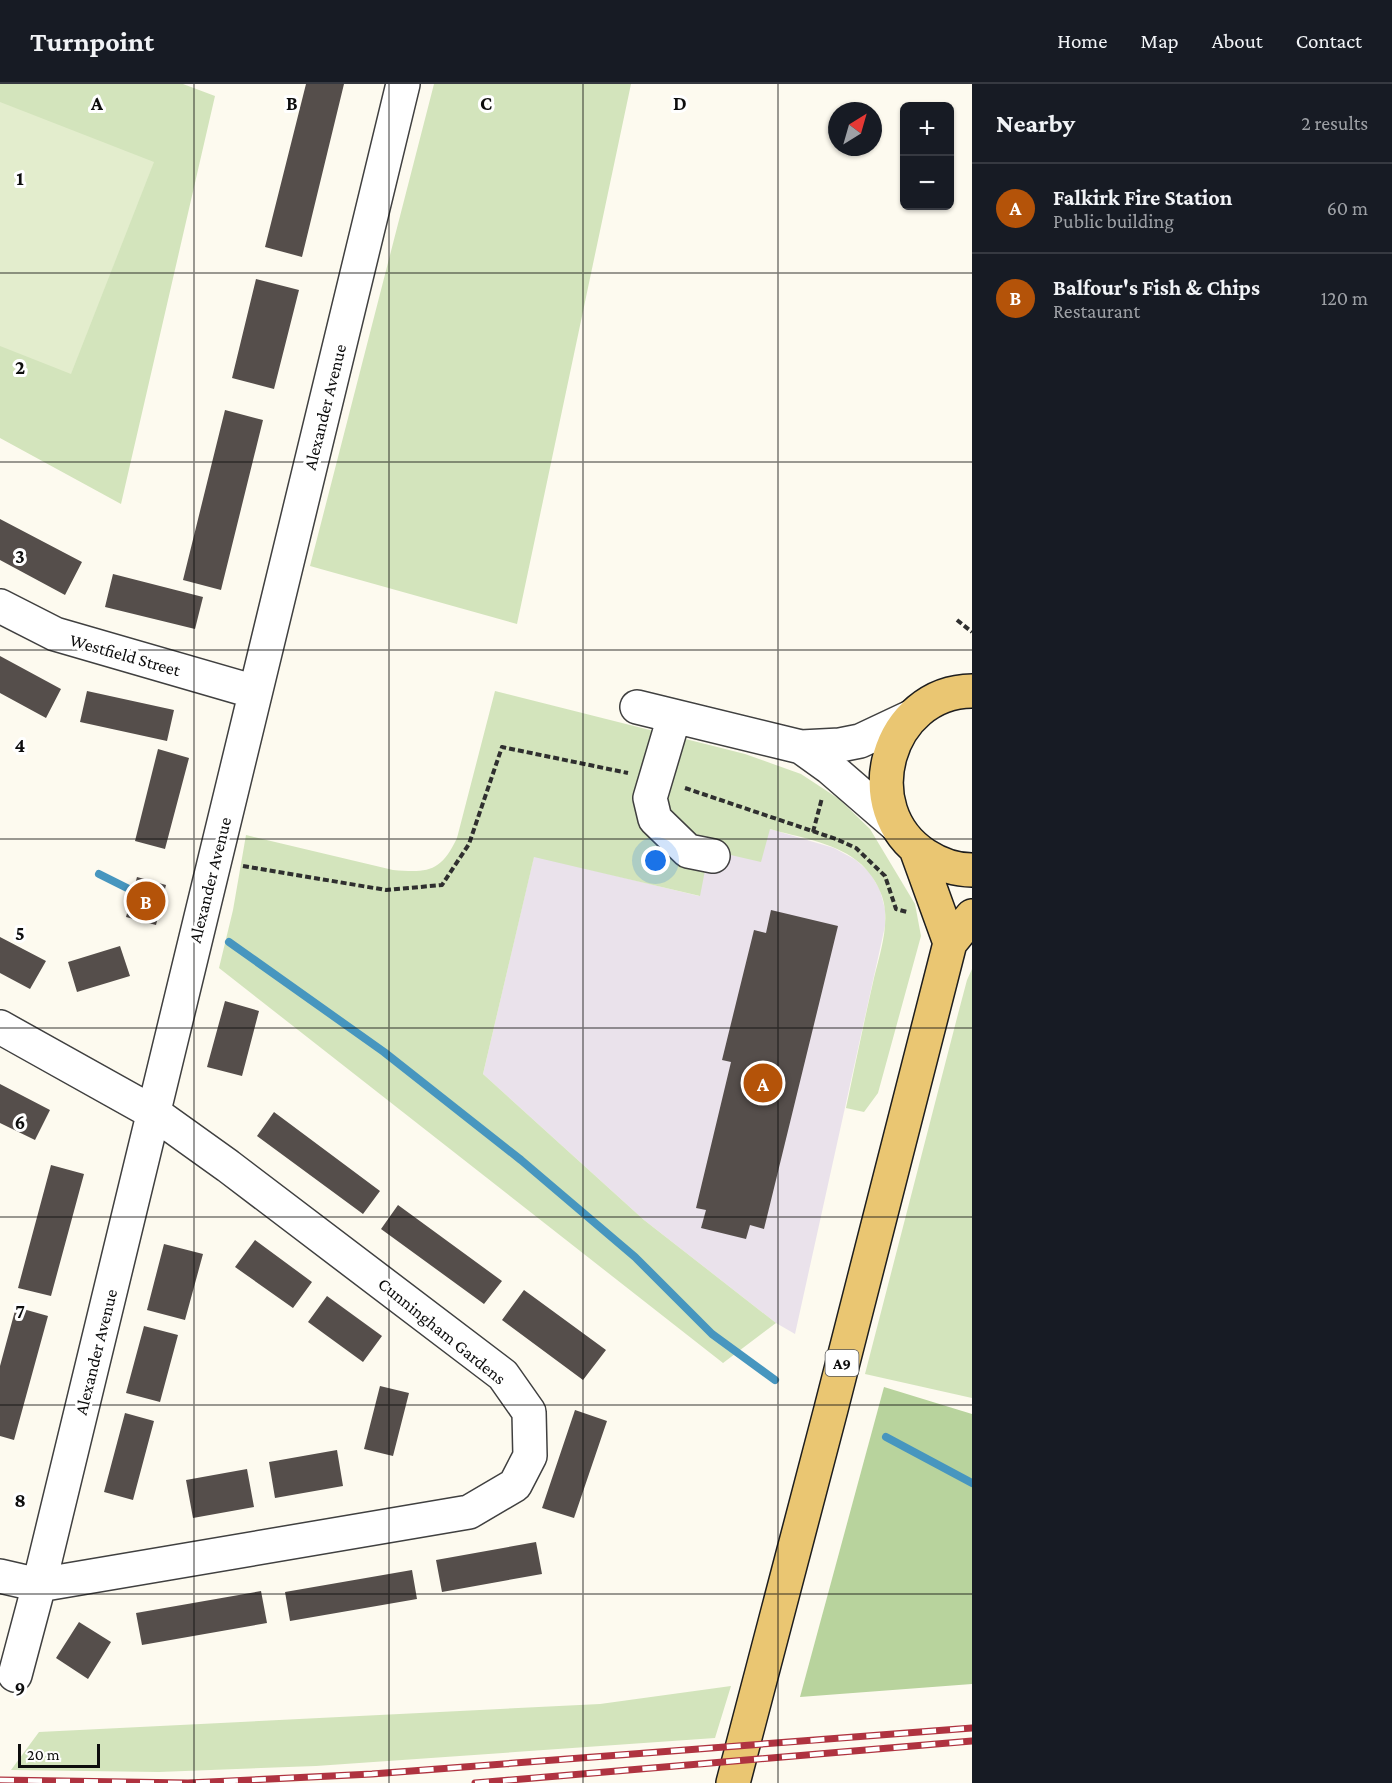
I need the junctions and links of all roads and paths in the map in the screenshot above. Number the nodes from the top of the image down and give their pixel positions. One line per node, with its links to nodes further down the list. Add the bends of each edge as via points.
1 (403, 84): 6 (street, Alexander Avenue)
2 (0, 606): 6 (street, Westfield Street, via 55,634)
3 (957, 620): 4 (path)
4 (972, 632)
5 (972, 669): 7 (main road)
6 (255, 692): 15 (street, Alexander Avenue)
7 (958, 694): 10 (main road, via 926,705)
8 (637, 707): 9 (street)
9 (674, 717): 11 (street); 12 (street)
10 (911, 717): 11 (street, via 860,741); 13 (main road, via 895,741 886,768 886,797)
11 (801, 747): 13 (street, via 829,767)
12 (656, 778): 14 (street, via 650,798 655,819 688,851); 15 (path, via 502,747 469,844 442,885 386,890); 17 (path, via 856,848 885,876 896,909)
13 (906, 837): 16 (main road, via 938,863); 17 (main road)
14 (713, 856)
15 (214, 861): 19 (street, Alexander Avenue)
16 (972, 870)
17 (955, 926): 23 (main road, A9)
18 (0, 1027): 19 (street, Cunningham Gardens)
19 (154, 1113): 21 (street, Alexander Avenue); 21 (street, Cunningham Gardens, via 503,1375 529,1412 530,1456 515,1485 469,1512)
20 (0, 1576): 21 (street)
21 (39, 1585): 22 (street, Alexander Avenue)
22 (15, 1675)
23 (732, 1783)

